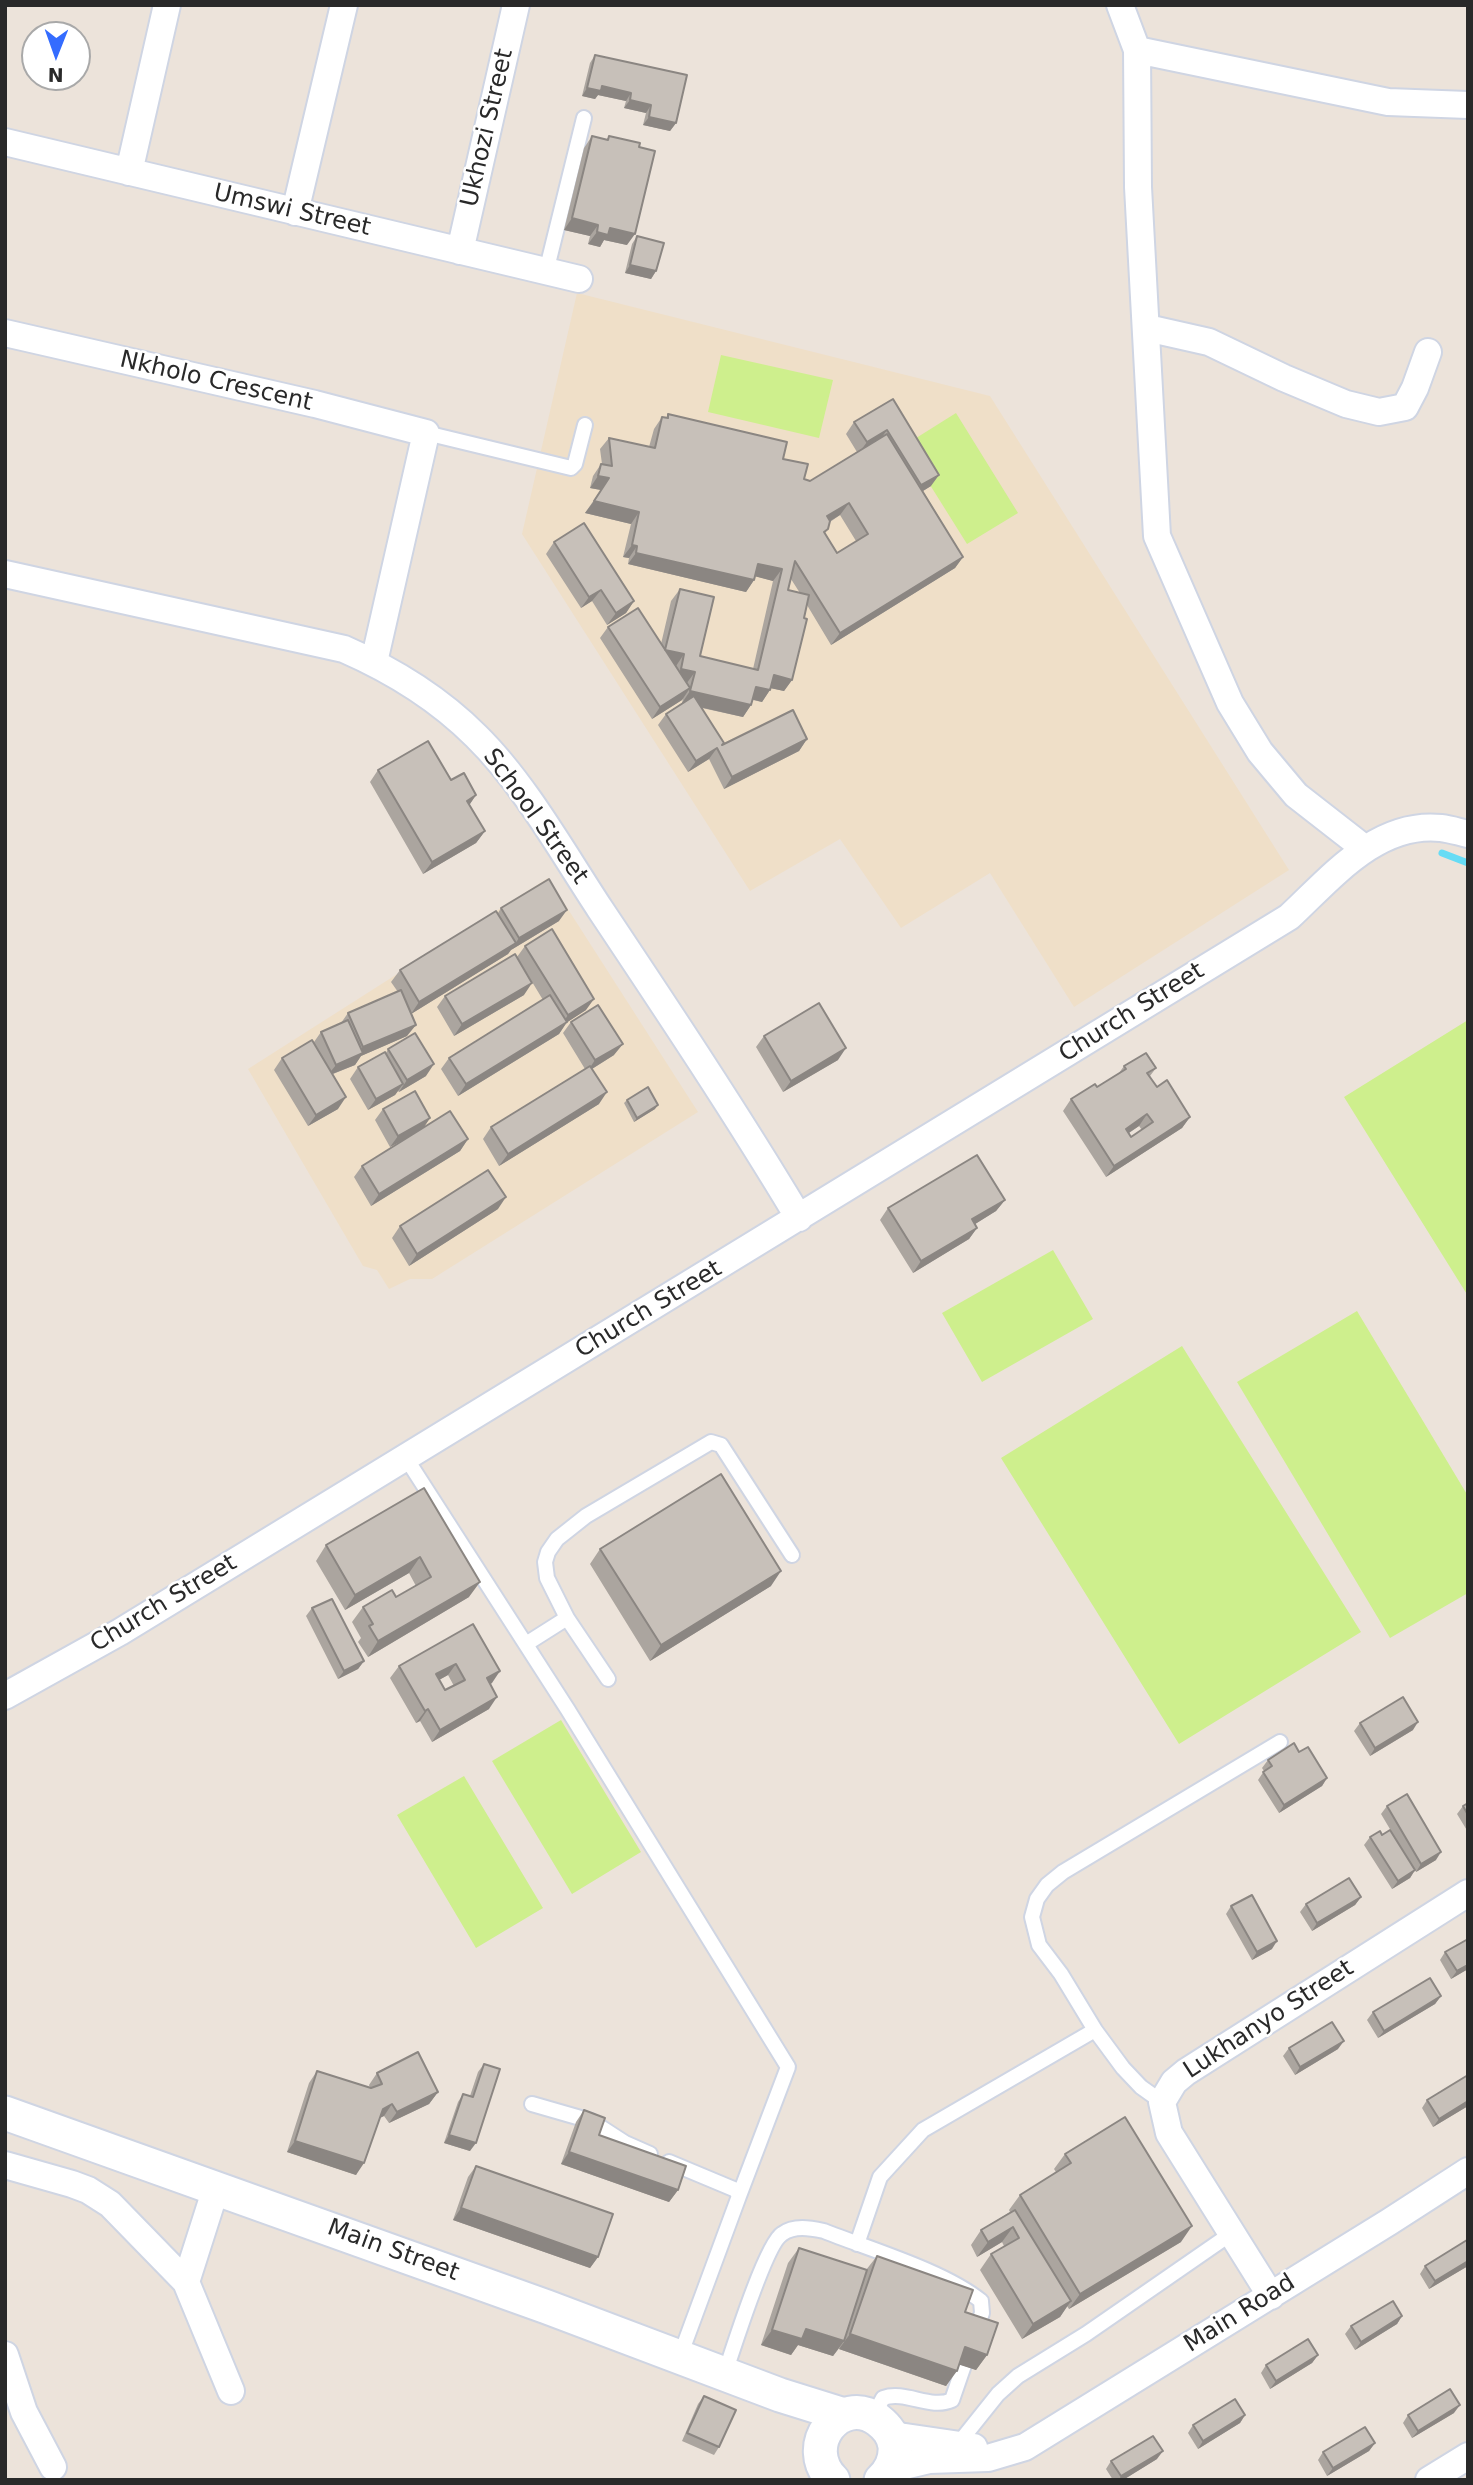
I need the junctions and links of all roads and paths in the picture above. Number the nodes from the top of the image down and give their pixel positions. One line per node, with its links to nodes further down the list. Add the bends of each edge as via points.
1 (167, 5): 9 (street)
2 (344, 5): 10 (street)
3 (516, 5): 11 (street, Ukhozi Street)
4 (1120, 5): 5 (street)
5 (1137, 50): 6 (street, via 1388,102); 14 (street, via 1138,187)
6 (1468, 104)
7 (584, 118): 12 (lane)
8 (5, 142): 9 (street, Umswi Street)
9 (129, 172): 10 (street, Umswi Street)
10 (296, 212): 11 (street, Umswi Street)
11 (460, 251): 12 (street, Umswi Street)
12 (546, 272): 13 (street, Umswi Street)
13 (579, 279)
14 (1147, 328): 16 (street, via 1209,342 1317,393 1380,412 1405,407); 22 (street, via 1157,536 1230,703 1260,752 1296,795)
15 (5, 333): 18 (street, Nkholo Crescent)
16 (1428, 352)
17 (584, 425): 18 (lane, Nkholo Crescent, via 569,468)
18 (426, 433): 20 (street)
19 (5, 574): 20 (street, School Street, via 344,649)
20 (374, 662): 23 (street, School Street, via 456,717 523,793 743,1124)
21 (1468, 834): 22 (street, Church Street, via 1440,827 1402,831)
22 (1364, 848): 23 (street, Church Street, via 1289,917)
23 (799, 1218): 24 (street, Church Street)
24 (406, 1458): 27 (lane); 29 (street, Church Street, via 120,1632)
25 (792, 1555): 26 (lane, via 722,1446 711,1442 557,1539 545,1569)
26 (567, 1618): 27 (lane); 28 (lane)
27 (526, 1644): 39 (lane, via 788,2067)
28 (608, 1679)
29 (5, 1696)
30 (1280, 1742): 32 (lane, via 1063,1871 1037,1899 1032,1917 1039,1945)
31 (1468, 1893): 33 (street, Lukhanyo Street, via 1186,2072)
32 (1095, 2030): 33 (lane, via 1123,2068); 41 (lane, via 923,2130 880,2177)
33 (1161, 2102): 40 (street, Lukhanyo Street, via 1169,2133)
34 (532, 2104): 39 (lane, via 591,2121 625,2143 737,2190)
35 (5, 2113): 38 (street, Main Street)
36 (5, 2165): 42 (street, via 72,2184 110,2204)
37 (1468, 2171): 43 (street, Main Road)
38 (216, 2188): 42 (street); 45 (street, Main Street)
39 (739, 2196): 45 (lane)
40 (1232, 2233): 43 (street, Lukhanyo Street); 51 (lane, via 1018,2376 998,2393)
41 (857, 2244): 46 (lane, via 807,2227 779,2235); 49 (lane, via 971,2293 981,2301 982,2313 952,2400 888,2396)
42 (186, 2282): 47 (street)
43 (1271, 2296): 52 (street, Main Road)
44 (5, 2354): 54 (street, via 24,2412)
45 (680, 2356): 46 (street, Main Street)
46 (725, 2373): 48 (street, Main Street)
47 (231, 2391)
48 (780, 2395): 49 (street, Main Street); 50 (street, Main Street)
49 (870, 2422): 50 (street, via 834,2421); 51 (street); 55 (street, via 895,2458)
50 (821, 2441): 56 (street, via 819,2454)
51 (958, 2444): 52 (street)
52 (1010, 2453): 55 (street, Main Road, via 929,2460)
53 (1468, 2456): 57 (street)
54 (54, 2467)
55 (886, 2474)
56 (833, 2480)
57 (1429, 2480)

